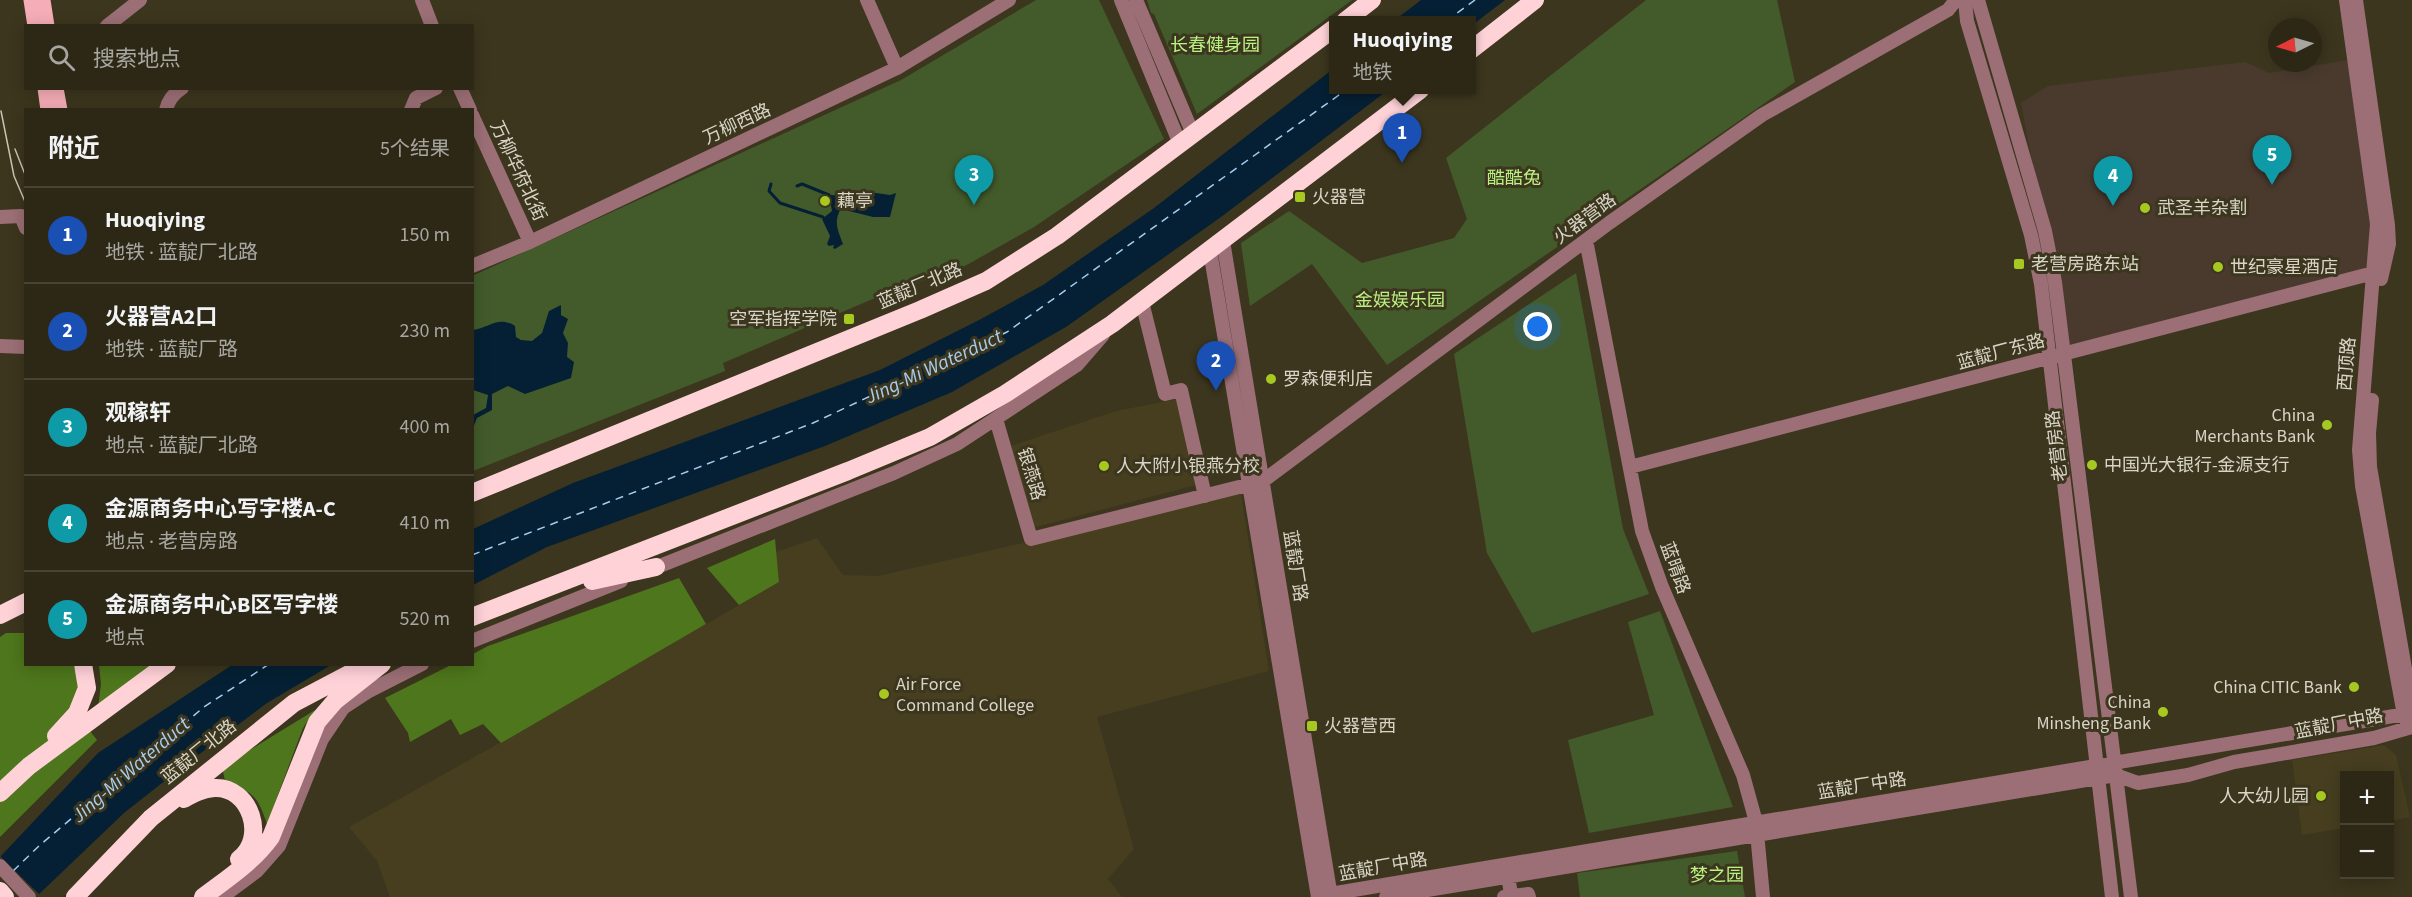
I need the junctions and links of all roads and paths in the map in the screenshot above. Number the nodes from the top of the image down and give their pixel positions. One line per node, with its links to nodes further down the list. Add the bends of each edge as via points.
1 (31, 0): 17 (main road)
2 (43, 0): 18 (main road)
3 (140, 0): 19 (street)
4 (422, 0): 20 (street)
5 (867, 0): 23 (street)
6 (1009, 0): 23 (street, 万柳西路)
7 (1121, 0): 36 (street)
8 (1136, 0): 36 (street)
9 (1372, 0): 16 (highway)
10 (1535, 0): 22 (highway)
11 (1956, 0): 39 (street, 火器营路, via 1948,10 1762,115)
12 (1965, 0): 49 (street, 老营房路, via 1967,21 2031,235)
13 (1978, 0): 48 (street, 老营房路, via 2044,231)
14 (2346, 0): 43 (street, 西顶路, via 2377,224)
15 (2356, 0): 43 (street, 西顶路, via 2388,225 2389,244)
16 (1351, 16)
17 (35, 24)
18 (47, 24)
19 (110, 24)
20 (431, 24)
21 (1329, 32): 36 (highway, 蓝靛厂北路)
22 (1476, 46)
23 (897, 68): 40 (street, 万柳西路)
24 (45, 90): 30 (main road)
25 (56, 90): 31 (main road)
26 (180, 90): 32 (street)
27 (432, 90): 33 (street, via 416,98)
28 (461, 90): 34 (street, 万柳华府北街)
29 (1415, 94): 41 (highway)
30 (48, 108)
31 (60, 108)
32 (167, 108)
33 (412, 108)
34 (469, 108)
35 (474, 119): 40 (street, 万柳华府北街)
36 (1187, 139): 54 (highway, 蓝靛厂北路, via 1057,236 986,280)
37 (0, 217): 38 (street, via 21,216)
38 (24, 223)
39 (1586, 240): 51 (street, 蓝晴路); 52 (street, 火器营路)
40 (530, 242): 42 (street, 万柳西路)
41 (1217, 246): 44 (highway); 52 (street, 蓝靛厂路); 53 (street, 蓝靛厂路)
42 (474, 265)
43 (2377, 272): 48 (street, 蓝靛厂东路); 70 (street, 西顶路, via 2359,450 2362,486)
44 (1142, 302): 45 (highway); 55 (street, via 1165,394 1181,390)
45 (1112, 324): 50 (street, via 1077,365); 58 (highway, via 1005,394 930,437)
46 (0, 345): 47 (street)
47 (24, 347)
48 (2064, 354): 49 (street, 蓝靛厂东路); 72 (street, 老营房路)
49 (2049, 358): 51 (street, 蓝靛厂东路); 73 (street, 老营房路)
50 (996, 419): 56 (street, 银燕路); 57 (street, via 957,444 894,473)
51 (1630, 467): 76 (street, 蓝晴路, via 1642,531 1743,775)
52 (1263, 482): 53 (street, 火器营路); 81 (street, 蓝靛厂路)
53 (1248, 485): 55 (street, 火器营路); 81 (street, 蓝靛厂路)
54 (474, 492)
55 (1205, 495): 56 (street, 火器营路)
56 (1031, 538)
57 (656, 567): 58 (highway); 64 (street)
58 (540, 592): 61 (highway)
59 (24, 603): 60 (highway)
60 (0, 615)
61 (474, 616)
62 (24, 618): 63 (highway)
63 (0, 626)
64 (474, 640)
65 (83, 666): 71 (highway, via 87,688 77,713)
66 (164, 666): 71 (highway)
67 (364, 666): 75 (highway, 蓝靛厂北路, via 294,703)
68 (379, 666): 77 (highway, via 335,701 317,722 271,837)
69 (418, 666): 88 (street, via 343,708 322,739 279,846 257,871)
70 (2411, 721): 72 (street, 蓝靛厂中路); 72 (street, 蓝靛厂中路, via 2374,738 2234,762 2178,777 2138,783)
71 (29, 766): 74 (highway)
72 (2115, 769): 73 (street, 蓝靛厂中路); 93 (street, 老营房路)
73 (2097, 772): 76 (street, 蓝靛厂中路); 92 (street, 老营房路)
74 (0, 793)
75 (151, 818): 77 (highway, via 198,791 226,790 245,804 253,818); 85 (highway, 蓝靛厂北路)
76 (1757, 828): 79 (street, 蓝靛厂中路); 91 (street, 蓝晴路)
77 (253, 853): 86 (highway); 87 (highway, via 251,861)
78 (0, 866): 84 (street)
79 (1508, 870): 81 (street, 蓝靛厂中路); 82 (street); 89 (street, 蓝靛厂中路)
80 (0, 891): 83 (highway)
81 (1324, 896)
82 (1508, 896): 90 (street)
83 (5, 897)
84 (29, 897)
85 (75, 897)
86 (189, 897)
87 (203, 897)
88 (222, 897)
89 (1386, 897)
90 (1529, 897)
91 (1763, 897)
92 (2112, 897)
93 (2131, 897)

